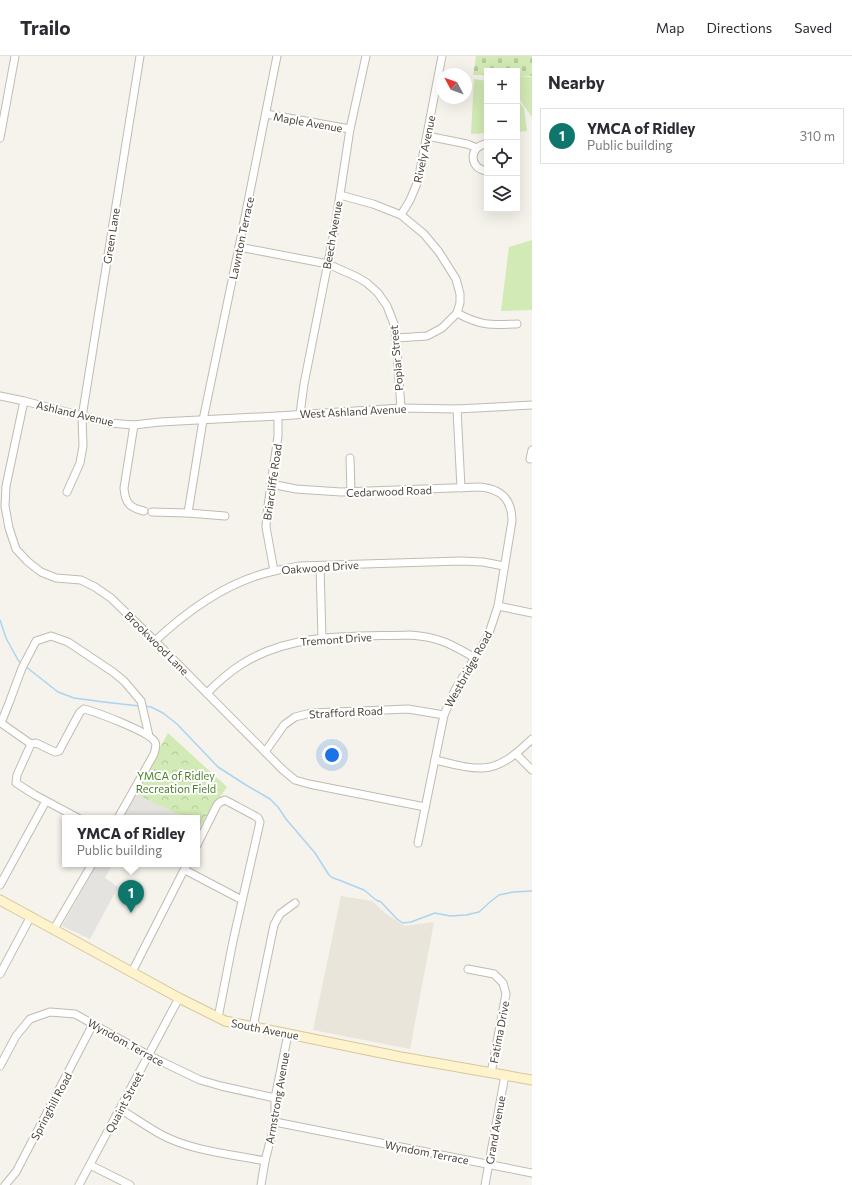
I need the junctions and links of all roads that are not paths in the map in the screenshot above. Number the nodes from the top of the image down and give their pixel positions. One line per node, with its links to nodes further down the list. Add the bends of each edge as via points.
1 (15, 56): 9 (street)
2 (140, 56): 27 (street, Green Lane)
3 (276, 56): 6 (street, Lawnton Terrace)
4 (366, 56): 7 (street, Beech Avenue)
5 (442, 56): 8 (street, Rively Avenue)
6 (266, 114): 7 (street, Maple Avenue); 15 (street, Lawnton Terrace)
7 (350, 130): 13 (street, Beech Avenue)
8 (427, 136): 11 (street); 14 (street, Rively Avenue, via 418,181)
9 (0, 138)
10 (484, 145): 11 (street)
11 (477, 148): 12 (street, via 473,155 474,163)
12 (484, 170)
13 (340, 195): 14 (street); 16 (street, Beech Avenue)
14 (401, 215): 17 (street, via 424,234 456,279 460,294)
15 (240, 246): 16 (street, Poplar Street); 28 (street, Lawnton Terrace)
16 (328, 264): 19 (street, Poplar Street, via 357,277 378,293 391,314); 25 (street, Beech Avenue)
17 (457, 313): 18 (street, via 484,324); 19 (street, via 442,328 427,336)
18 (517, 324)
19 (396, 338): 23 (street, Poplar Street)
20 (0, 396): 21 (street, Ashland Avenue)
21 (24, 401): 27 (street, Ashland Avenue); 47 (street, Brookwood Lane, via 6,486 5,506 16,548 26,561 41,572 56,578 81,580 96,587 111,598)
22 (532, 405): 24 (street, West Ashland Avenue)
23 (400, 408): 24 (street, West Ashland Avenue); 25 (street, West Ashland Avenue)
24 (457, 409): 35 (street)
25 (300, 414): 26 (street, West Ashland Avenue)
26 (278, 416): 28 (street, West Ashland Avenue); 34 (street, Briarcliffe Road, via 278,436)
27 (82, 417): 30 (street, Ashland Avenue); 36 (street, Green Lane, via 83,446 80,463)
28 (203, 420): 29 (street, West Ashland Avenue); 39 (street, Lawnton Terrace)
29 (174, 421): 30 (street, Ashland Avenue)
30 (134, 425): 39 (street, via 124,488 124,495 130,505 148,512)
31 (532, 450): 33 (street)
32 (350, 458): 37 (street)
33 (530, 459)
34 (271, 484): 37 (street, Cedarwood Road, via 296,489); 43 (street, Briarcliffe Road, via 266,527)
35 (461, 488): 37 (street, Cedarwood Road); 38 (street, Cedarwood Road, via 488,487)
36 (67, 492)
37 (351, 492)
38 (504, 497): 42 (street, Westbridge Road, via 511,507 512,521)
39 (188, 513): 40 (street)
40 (225, 516)
41 (320, 566): 42 (street, Oakwood Drive, via 461,561); 43 (street, Oakwood Drive, via 299,566); 46 (street)
42 (504, 566): 44 (street, Westbridge Road)
43 (274, 571): 47 (street, Oakwood Drive, via 242,581 213,595 189,611)
44 (498, 606): 45 (street); 48 (street, Westbridge Road, via 488,636)
45 (532, 613)
46 (322, 638): 48 (street, Tremont Drive, via 424,636 452,644); 49 (street, Tremont Drive, via 293,642 254,656 232,670)
47 (155, 641): 49 (street, Brookwood Lane)
48 (475, 658): 50 (street, Westbridge Road, via 455,690)
49 (207, 693): 54 (street, Brookwood Lane)
50 (444, 716): 54 (street, Strafford Road, via 408,709 311,713 295,717 284,725); 56 (street, Westbridge Road)
51 (149, 736): 53 (street, via 114,719 84,710 80,712 59,751 55,752 36,743); 53 (street, via 142,705 124,681 68,642 51,636 36,641 23,665 1,723); 61 (street, via 155,742 154,754)
52 (532, 739): 55 (street)
53 (31, 744): 58 (street, via 16,783)
54 (265, 752): 59 (street, Brookwood Lane, via 289,776 301,782)
55 (516, 754): 56 (street, via 496,765 482,768); 57 (street)
56 (435, 760): 59 (street, Westbridge Road)
57 (532, 770)
58 (46, 801): 60 (street); 66 (street)
59 (425, 807): 63 (street, Westbridge Road)
60 (72, 815)
61 (120, 815)
62 (200, 839): 68 (street, via 217,805 225,800 258,818 260,822)
63 (418, 842)
64 (90, 867): 71 (street)
65 (186, 867): 68 (street); 73 (street)
66 (0, 885)
67 (0, 900): 70 (street, South Avenue)
68 (242, 900): 76 (street)
69 (295, 903): 78 (street, via 280,914 274,925)
70 (31, 916): 71 (street, South Avenue); 74 (street)
71 (54, 929): 73 (street, South Avenue)
72 (468, 969): 82 (street, Fatima Drive, via 494,974 503,983 506,994)
73 (132, 972): 75 (street, South Avenue)
74 (0, 974)
75 (179, 998): 76 (street, South Avenue); 80 (street, Quaint Street)
76 (218, 1018): 78 (street, South Avenue)
77 (93, 1024): 80 (street, Wyndom Terrace); 81 (street, Wyndom Terrace, via 75,1014 50,1012 30,1019 16,1036); 92 (street, Springhill Road, via 16,1172)
78 (254, 1027): 79 (street, South Avenue)
79 (288, 1034): 82 (street, South Avenue); 85 (street, Armstrong Avenue)
80 (148, 1055): 85 (street, Wyndom Terrace, via 200,1080); 86 (street, Quaint Street)
81 (0, 1066)
82 (491, 1073): 83 (street, South Avenue)
83 (505, 1075): 84 (street, South Avenue); 90 (street, Grand Avenue)
84 (532, 1080)
85 (275, 1098): 87 (street, Armstrong Avenue)
86 (120, 1109): 88 (street, via 160,1134 182,1143); 89 (street, Quaint Street)
87 (275, 1122): 88 (street, Armstrong Avenue); 90 (street, Wyndom Terrace)
88 (264, 1161): 95 (street, Armstrong Avenue)
89 (90, 1165): 93 (street, Quaint Street); 94 (street)
90 (489, 1165): 91 (street, Wyndom Terrace); 96 (street, Grand Avenue)
91 (532, 1173)
92 (5, 1185)
93 (79, 1185)
94 (130, 1185)
95 (261, 1185)
96 (485, 1185)

